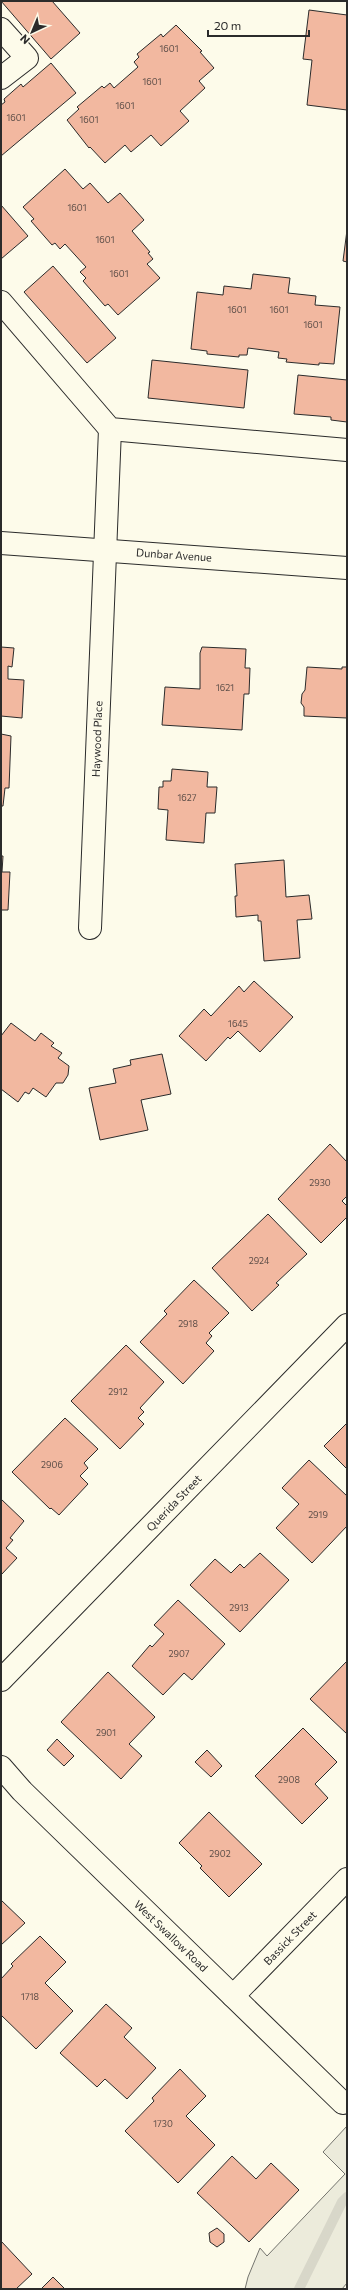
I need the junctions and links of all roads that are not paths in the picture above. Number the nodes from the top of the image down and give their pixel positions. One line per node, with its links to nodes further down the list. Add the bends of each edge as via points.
1 (1, 29): 2 (street, via 26,58)
2 (1, 78)
3 (1, 302): 4 (street)
4 (110, 429): 5 (street); 7 (street, Haywood Place)
5 (347, 450)
6 (1, 543): 7 (street, Dunbar Avenue)
7 (105, 550): 8 (street, Dunbar Avenue); 9 (street, Haywood Place)
8 (347, 568)
9 (90, 928)
10 (347, 1325): 11 (street, Querida Street)
11 (1, 1680)
12 (1, 1768): 14 (street, West Swallow Road)
13 (347, 1879): 14 (street, Bassick Street)
14 (233, 1996): 15 (street, West Swallow Road)
15 (343, 2103)

